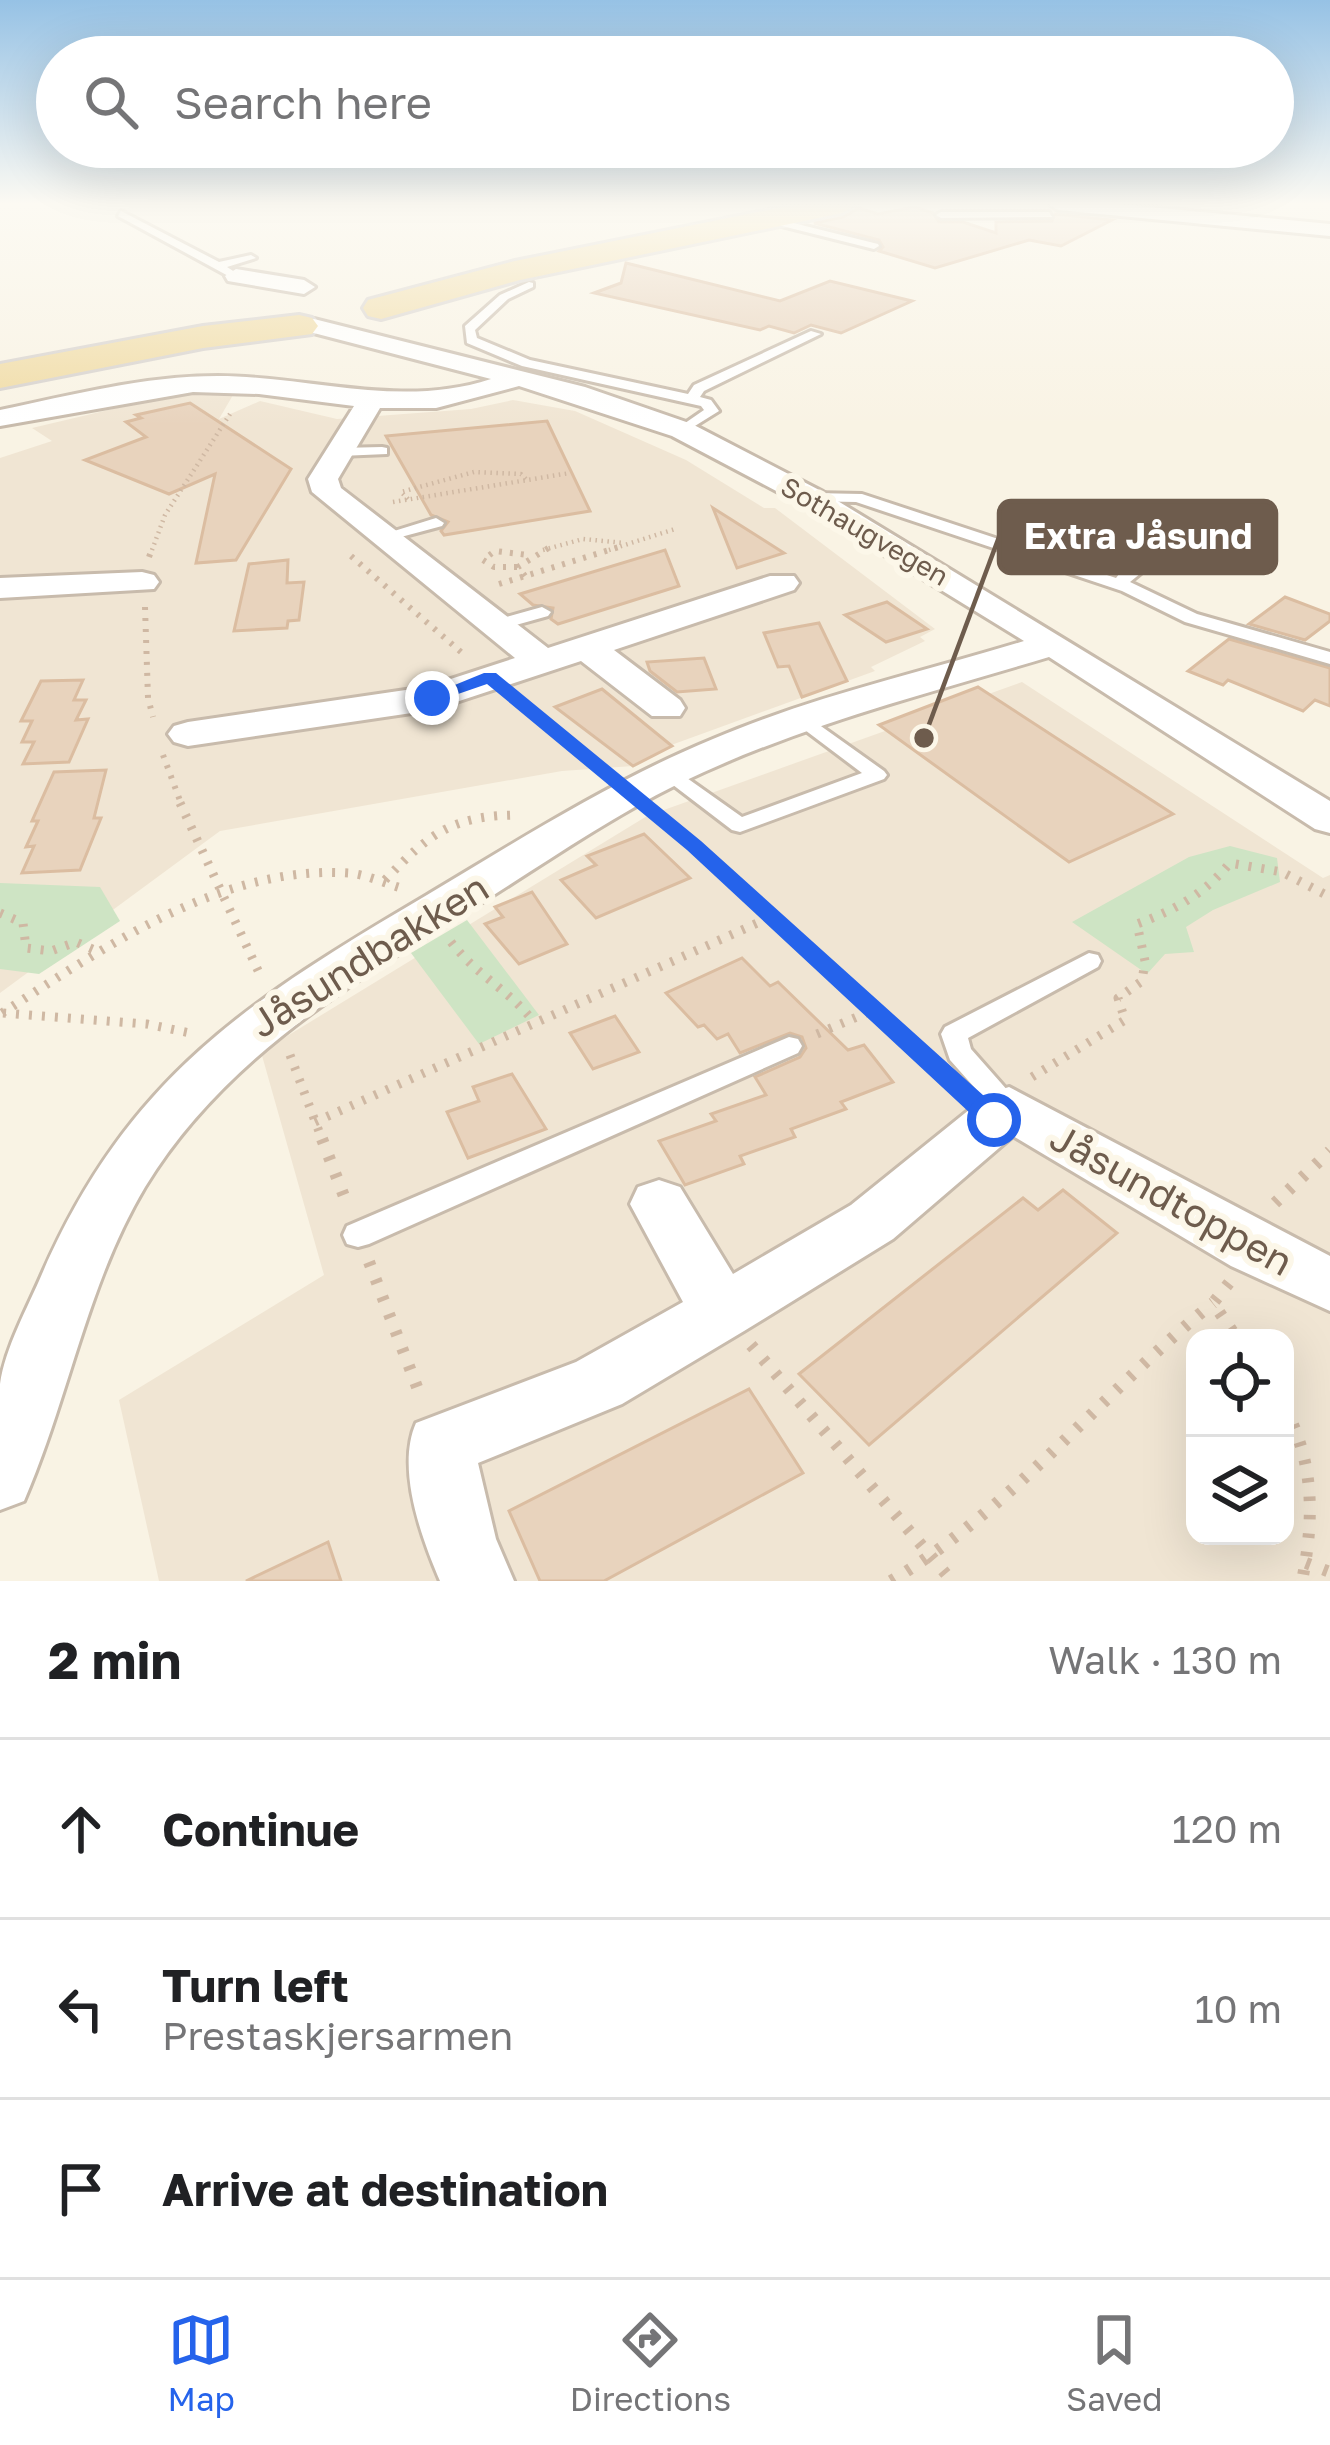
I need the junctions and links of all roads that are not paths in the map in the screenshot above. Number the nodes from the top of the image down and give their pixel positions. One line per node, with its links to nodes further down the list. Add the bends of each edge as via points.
1 (240, 278): 3 (lane)
2 (522, 278): 4 (main road); 13 (lane, via 469,329 471,340)
3 (244, 280): 4 (main road); 5 (main road, via 255,315); 8 (main road, via 174,334)
4 (351, 294): 5 (main road); 7 (street, Sothaugvegen)
5 (306, 326): 7 (street, Sothaugvegen); 8 (main road)
6 (815, 334): 13 (lane, via 716,378)
7 (426, 355): 9 (street, Sothaugvegen)
8 (57, 365): 10 (main road)
9 (481, 371): 11 (street, Sothaugvegen); 12 (street, via 443,390)
10 (0, 376)
11 (515, 380): 12 (street, via 456,398); 13 (street, Sothaugvegen)
12 (384, 402): 14 (street, via 252,384 181,386); 16 (street)
13 (687, 414): 17 (street, Sothaugvegen)
14 (0, 418)
15 (382, 451): 16 (lane)
16 (340, 452): 19 (street, via 323,479 328,492)
17 (812, 498): 23 (lane, via 857,497); 27 (street, Sothaugvegen)
18 (436, 523): 19 (lane)
19 (386, 536): 26 (street)
20 (1180, 552): 23 (lane, via 1139,564 1121,578)
21 (142, 582): 24 (street)
22 (782, 583): 28 (street)
23 (1125, 587): 29 (lane)
24 (0, 588)
25 (542, 612): 26 (lane)
26 (498, 625): 30 (street)
27 (1040, 636): 32 (street, Jåsundbakken); 35 (street, Sothaugvegen)
28 (585, 646): 30 (street); 31 (street)
29 (1330, 658)
30 (539, 659): 33 (street, via 432,698)
31 (666, 707)
32 (804, 721): 34 (street, Jåsundbakken); 34 (lane, via 877,775 740,825)
33 (188, 734)
34 (650, 783): 43 (street, Jåsundbakken, via 342,964 228,1047 112,1192 76,1266)
35 (1330, 820)
36 (1089, 961): 38 (lane, via 954,1034 958,1053)
37 (789, 1046): 40 (lane)
38 (1009, 1108): 41 (street, Jåsundtoppen); 42 (street, via 872,1222)
39 (659, 1204): 42 (street)
40 (358, 1235)
41 (1330, 1285)
42 (730, 1320): 44 (street, via 440,1446)
43 (0, 1477)
44 (477, 1581)

